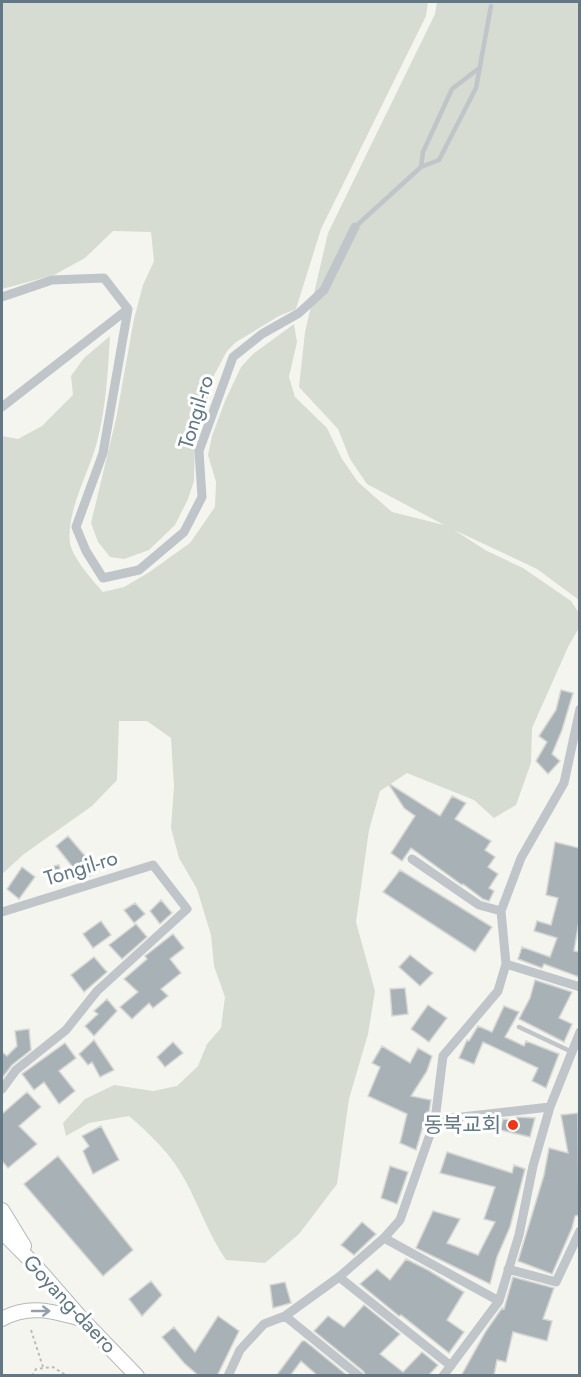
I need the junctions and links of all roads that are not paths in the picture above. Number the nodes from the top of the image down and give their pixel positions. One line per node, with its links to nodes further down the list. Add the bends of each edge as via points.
1 (491, 6): 2 (lane)
2 (478, 68): 3 (lane, via 452,89 423,152); 3 (lane, via 476,88 439,160)
3 (421, 167): 4 (lane)
4 (355, 227): 6 (street, Tongil-ro, via 324,290 299,313 262,334 233,357 199,451 202,497 184,532 139,570 103,578 76,528 103,453)
5 (2, 297): 6 (street, via 52,280 104,278)
6 (128, 309): 7 (street)
7 (2, 407)
8 (579, 709): 10 (street, via 564,783 521,858)
9 (412, 859): 10 (street, via 479,905)
10 (501, 911): 12 (street)
11 (2, 912): 17 (street, Tongil-ro, via 153,865 187,909 97,991 66,1030 16,1070)
12 (506, 964): 13 (street); 19 (street, via 498,991 443,1056)
13 (579, 987)
14 (519, 1027): 16 (lane)
15 (579, 1032): 16 (street)
16 (575, 1053): 18 (street)
17 (2, 1089)
18 (550, 1107): 19 (street); 25 (street)
19 (435, 1120): 23 (street, via 400,1220)
20 (2, 1210): 24 (main road)
21 (579, 1231): 25 (street, via 556,1282)
22 (2, 1233): 24 (main road, Goyang-daero)
23 (384, 1238): 26 (street); 27 (street)
24 (34, 1264): 30 (main road, Goyang-daero)
25 (508, 1269): 27 (street)
26 (339, 1277): 28 (street); 31 (street)
27 (499, 1301): 31 (street)
28 (285, 1316): 33 (street, via 264,1324 240,1350); 34 (street)
29 (2, 1319): 30 (main road, one-way to 30, via 25,1311 48,1310)
30 (82, 1319): 32 (main road, Goyang-daero)
31 (451, 1366): 35 (street)
32 (137, 1376)
33 (228, 1376)
34 (359, 1376)
35 (443, 1376)

